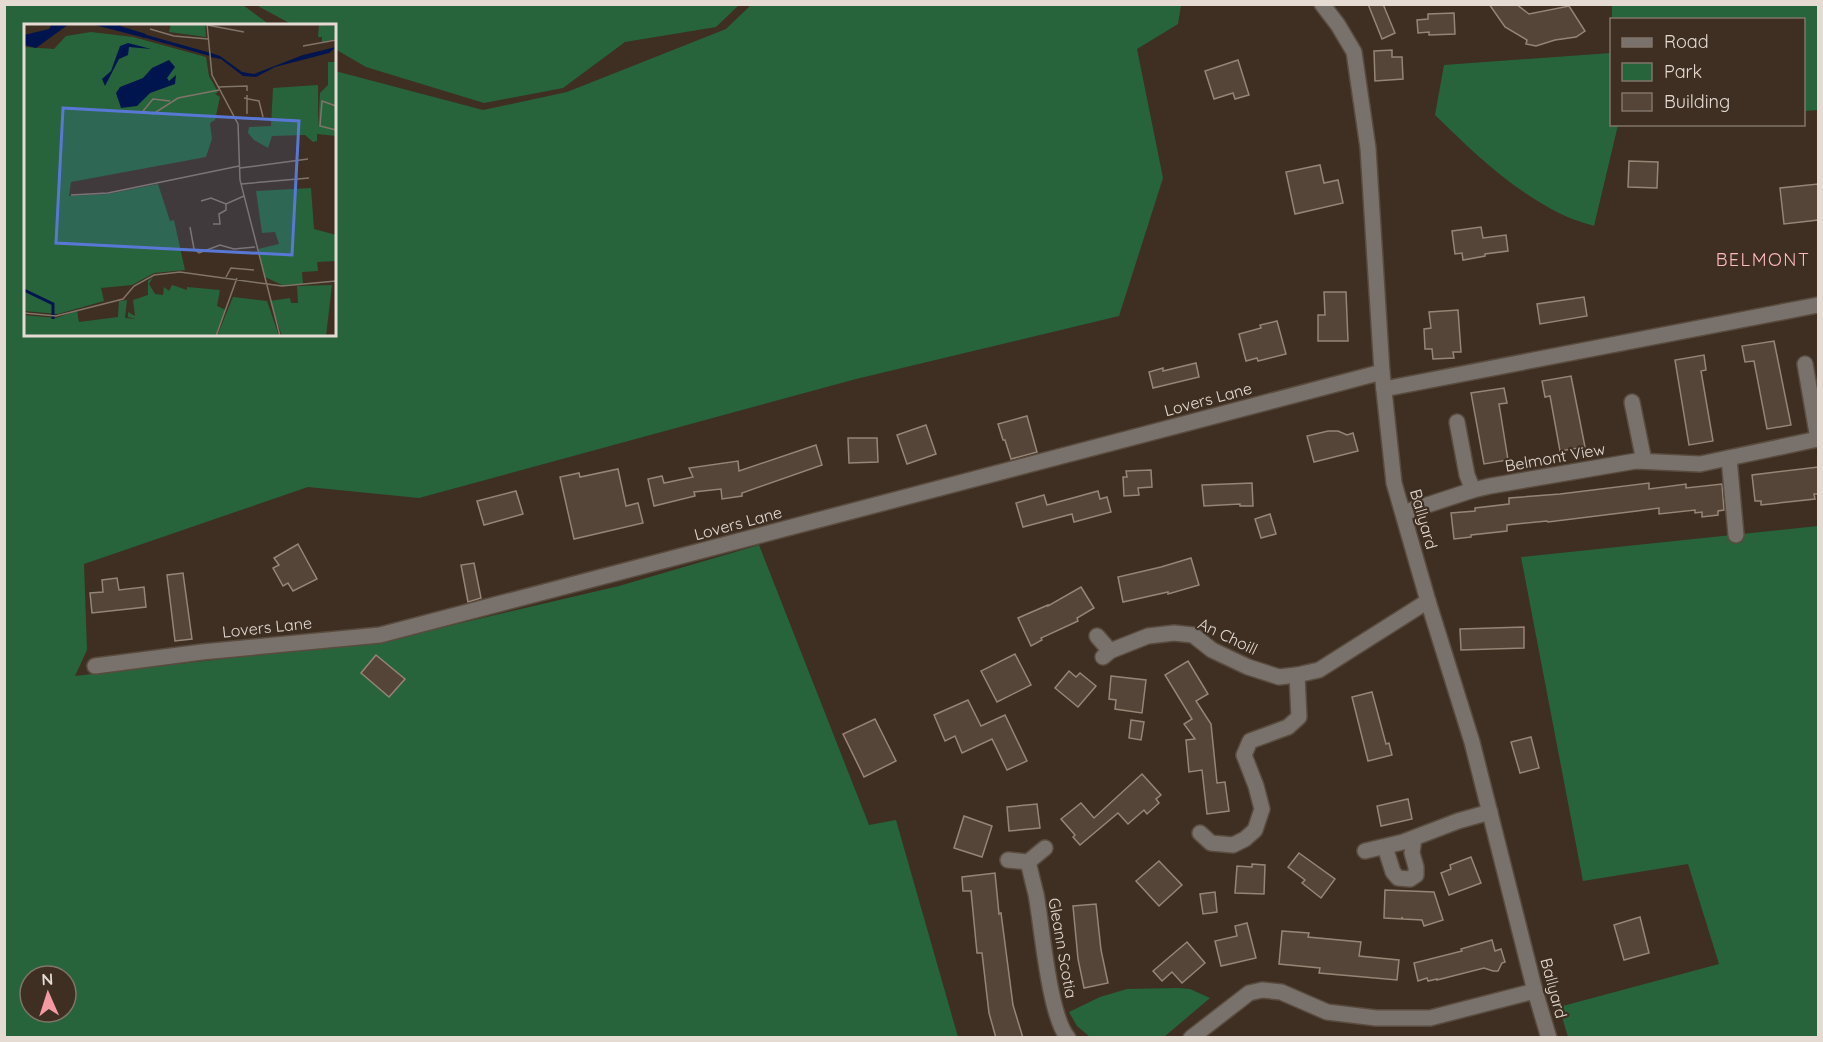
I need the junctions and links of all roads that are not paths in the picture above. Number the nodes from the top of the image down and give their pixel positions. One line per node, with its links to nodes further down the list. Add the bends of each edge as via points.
1 (1323, 4): 4 (street, Ballyard, via 1354,52 1368,148)
2 (1818, 305): 5 (street)
3 (1805, 364): 8 (street, Belmont View)
4 (1382, 372): 5 (street, Ballyard); 16 (street, Lovers Lane, via 380,635)
5 (1384, 389): 12 (street, Ballyard, via 1394,483)
6 (1632, 402): 10 (street)
7 (1457, 422): 11 (street)
8 (1818, 439): 9 (street, Belmont View)
9 (1728, 458): 10 (street, Belmont View, via 1700,464); 13 (street)
10 (1644, 461): 11 (street, Belmont View)
11 (1473, 490): 12 (street, Belmont View)
12 (1403, 513): 14 (street, Ballyard)
13 (1737, 535)
14 (1428, 601): 17 (street, An Choill, via 1319,670); 18 (street, Ballyard)
15 (1097, 636): 17 (street, An Choill, via 1107,654 1148,636 1193,635 1212,650 1248,667 1280,677)
16 (95, 666)
17 (1297, 675): 19 (street, via 1299,717 1288,727 1250,741 1245,754 1262,810 1255,830 1233,845 1211,843)
18 (1490, 812): 20 (street); 26 (street, Ballyard)
19 (1200, 833)
20 (1414, 838): 21 (street); 21 (street, via 1416,875 1410,879 1398,878 1393,872)
21 (1384, 847): 23 (street)
22 (1045, 848): 25 (street)
23 (1365, 851)
24 (1008, 860): 25 (street)
25 (1028, 862): 27 (street, Gleann Scotia, via 1053,997 1062,1031)
26 (1535, 991): 28 (street, via 1430,1018 1376,1018 1327,1012 1281,992 1262,990 1249,993); 29 (street, Ballyard)
27 (1068, 1038)
28 (1191, 1038)
29 (1549, 1038)

